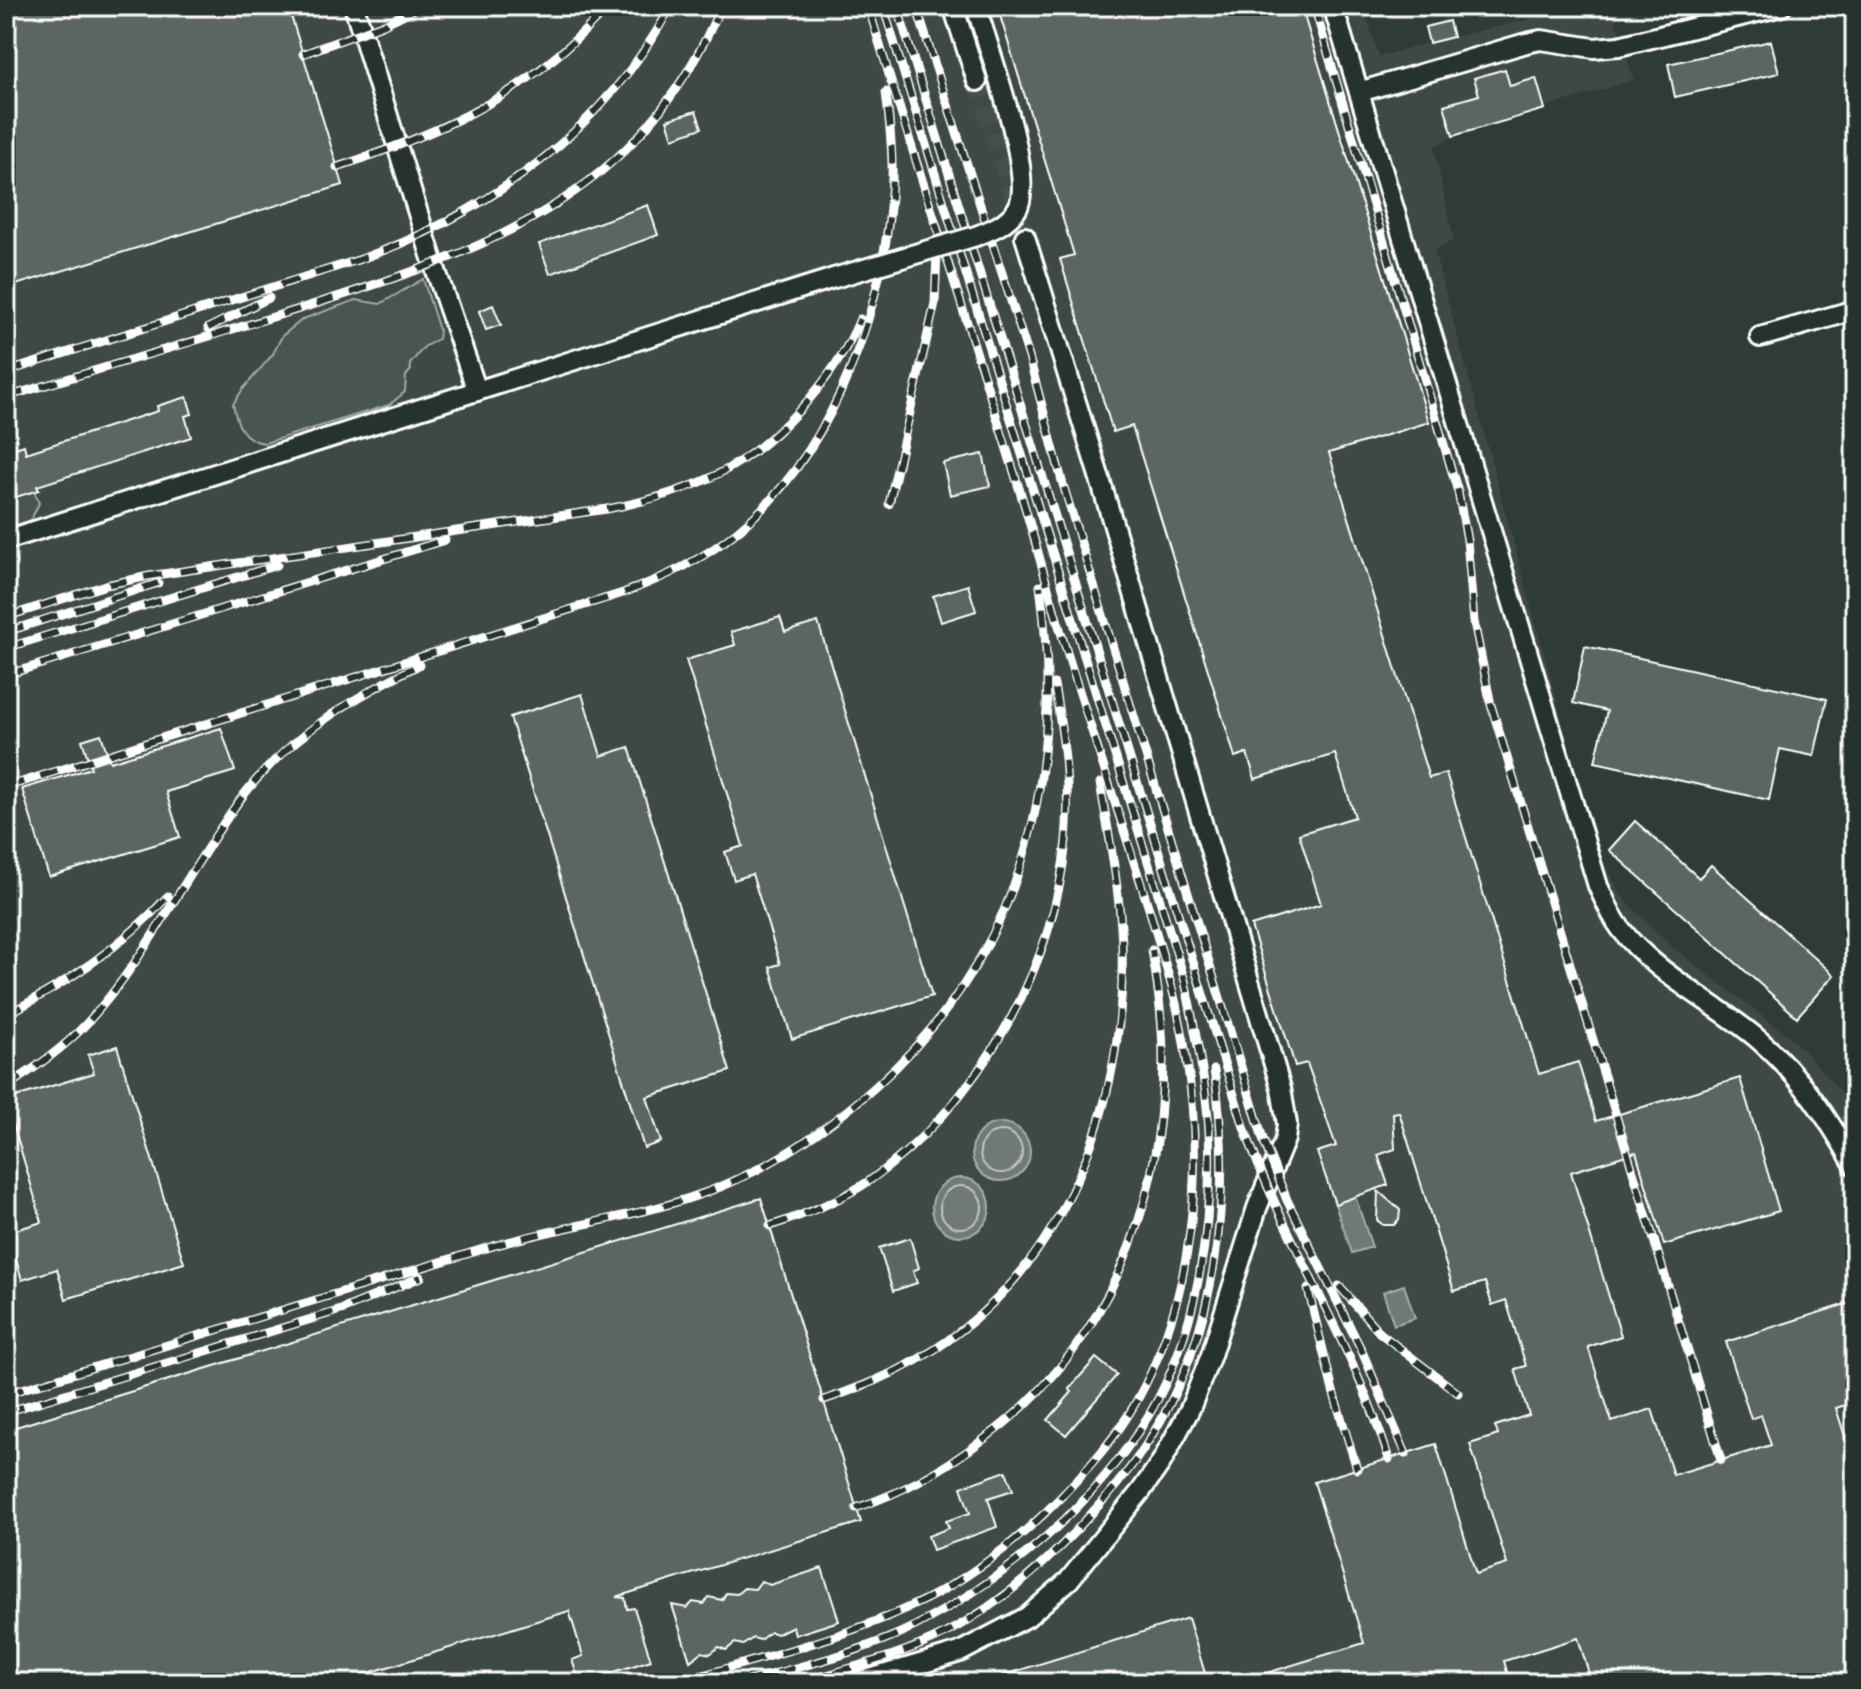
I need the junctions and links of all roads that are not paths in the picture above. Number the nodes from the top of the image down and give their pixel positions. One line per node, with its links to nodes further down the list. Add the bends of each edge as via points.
1 (354, 6): 11 (street)
2 (953, 6): 6 (street)
3 (976, 6): 11 (street, bridge, via 1019,152 1023,195 1018,208 998,227)
4 (1333, 6): 7 (street)
5 (1782, 6): 7 (street, via 1619,46 1526,43)
6 (977, 81)
7 (1359, 92): 13 (street, via 1546,718 1610,912 1655,963 1783,1062 1825,1114)
8 (1025, 237): 14 (street, via 1287,1124 1201,1384 1141,1491 1069,1580 1027,1617 960,1652)
9 (1855, 310): 10 (street)
10 (1760, 337)
11 (477, 391): 12 (street)
12 (6, 540)
13 (1855, 1166)
14 (856, 1683)

